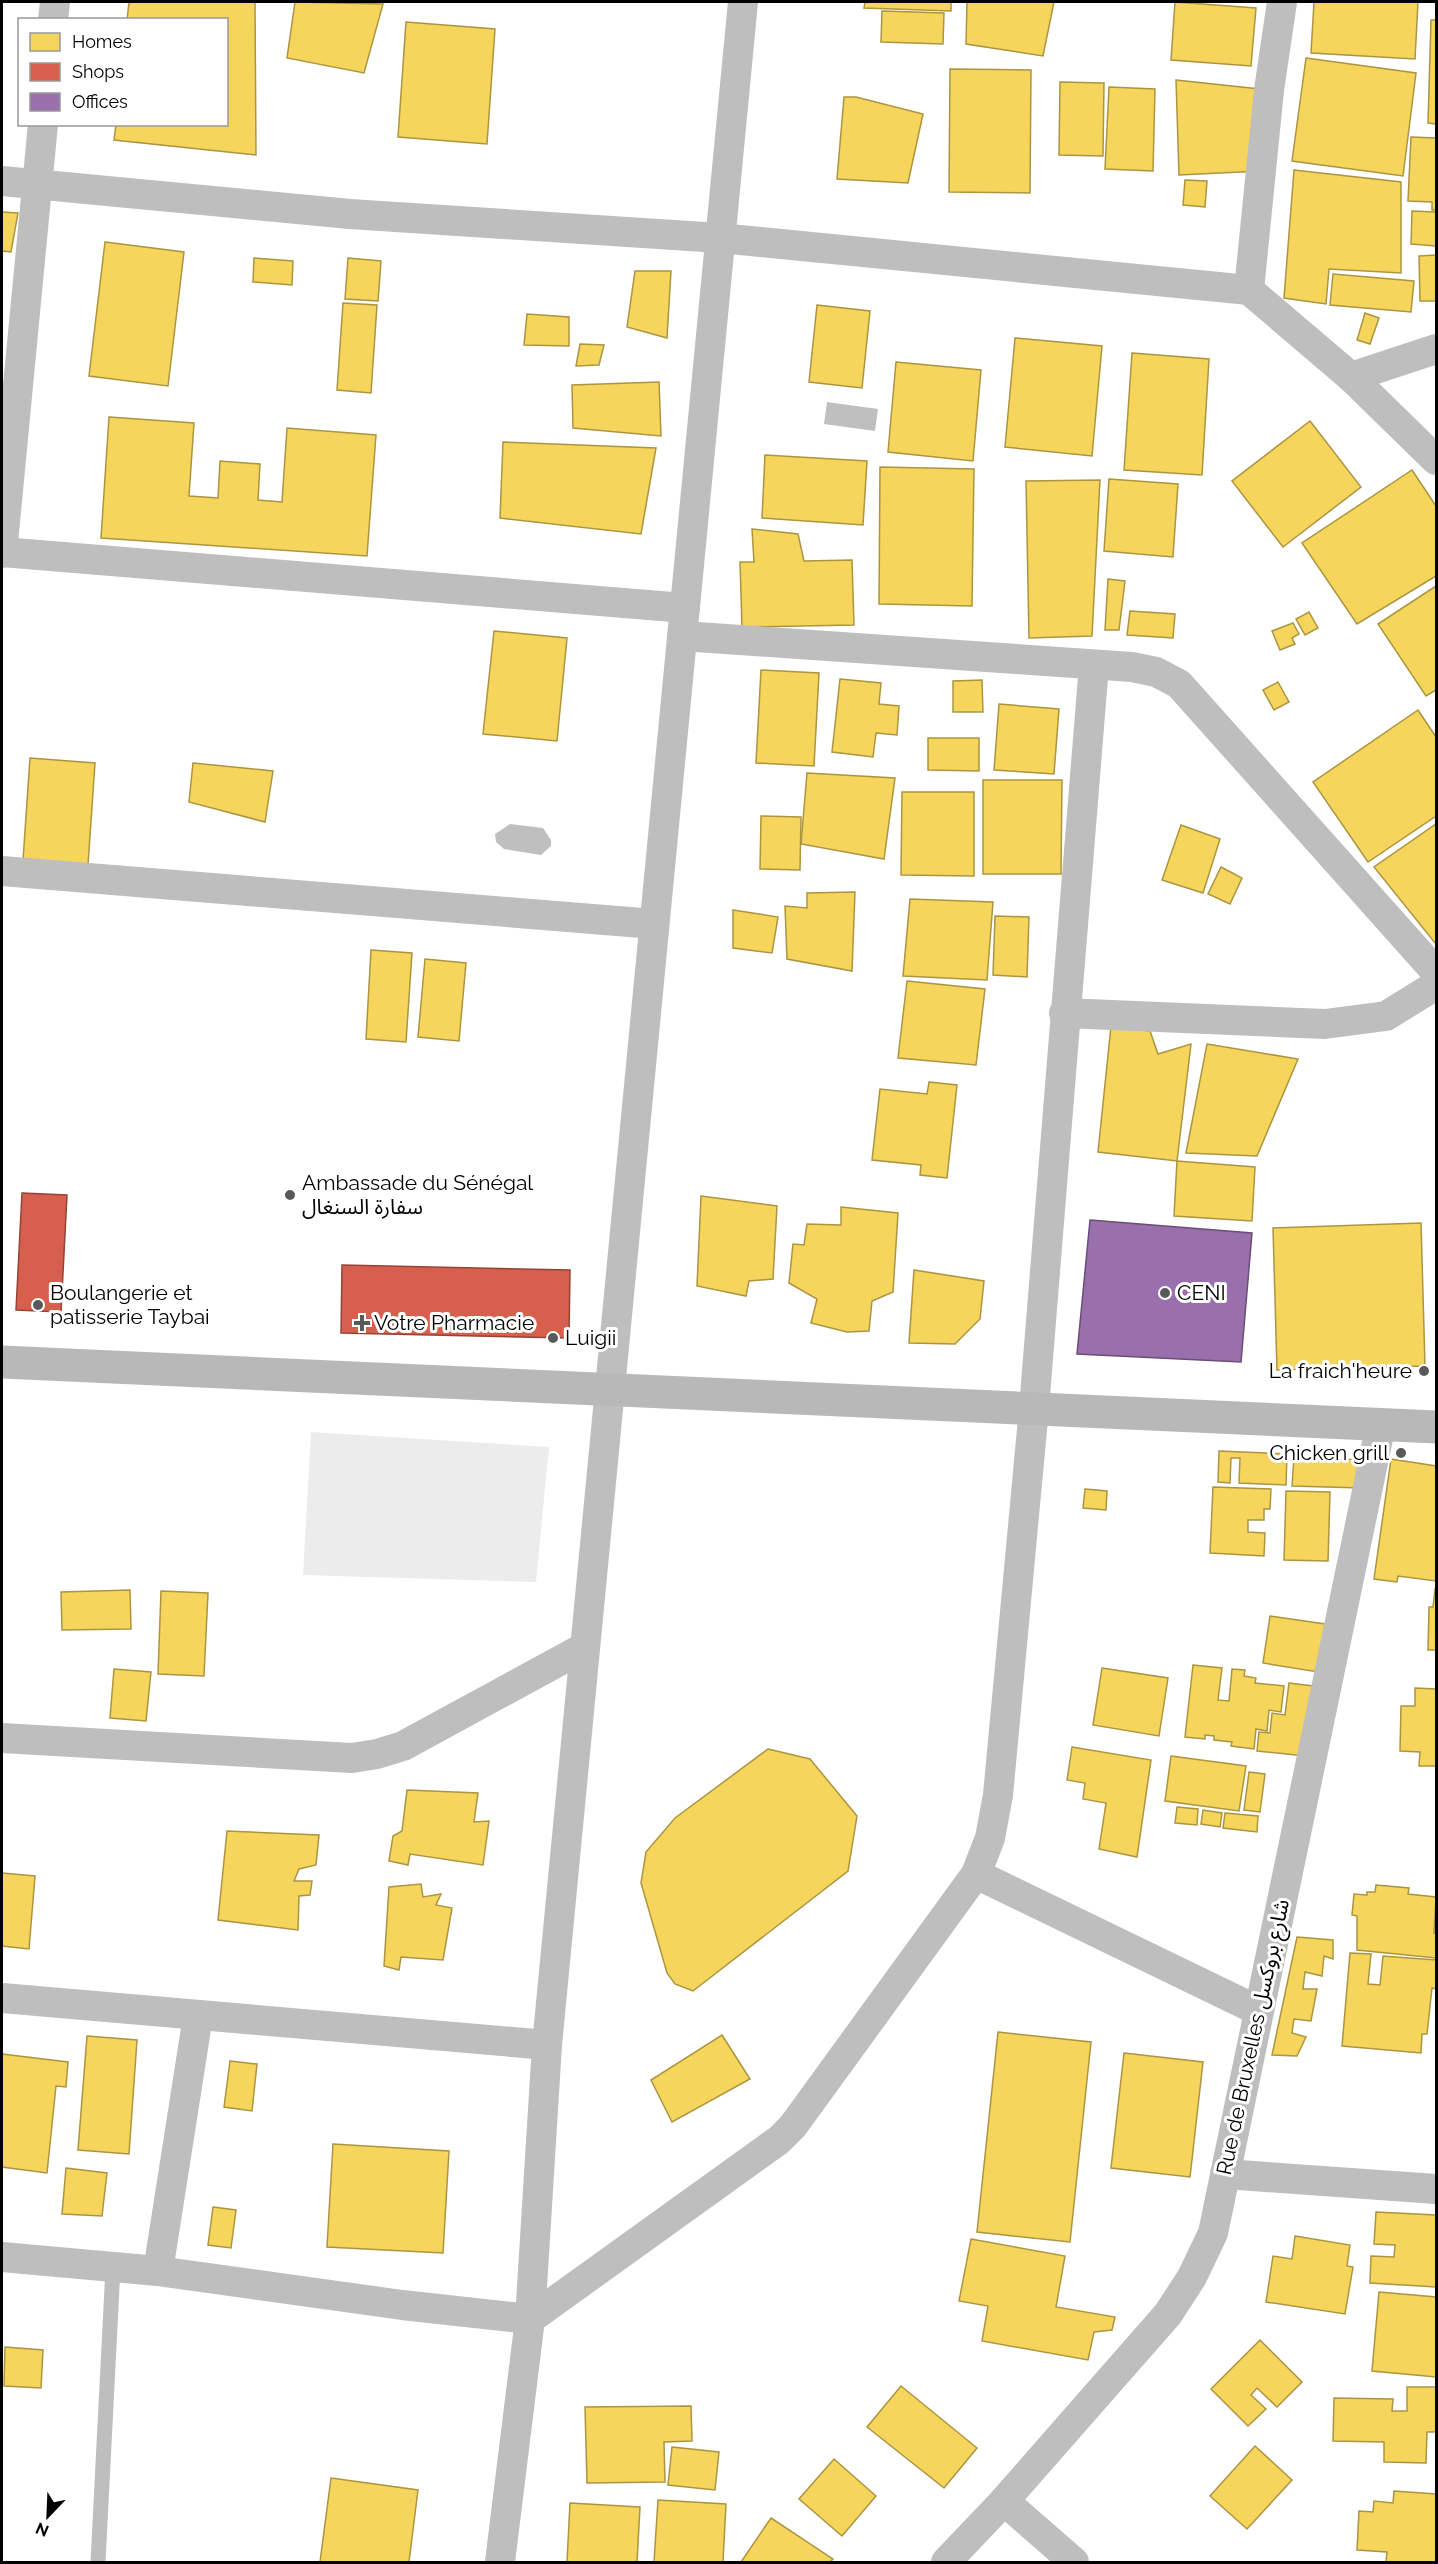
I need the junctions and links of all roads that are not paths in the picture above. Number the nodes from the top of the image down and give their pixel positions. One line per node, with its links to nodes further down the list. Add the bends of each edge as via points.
1 (55, 2): 4 (street)
2 (743, 2): 8 (street)
3 (1282, 2): 9 (street)
4 (53, 18)
5 (43, 126): 7 (street)
6 (2, 181): 7 (street)
7 (37, 183): 8 (street, via 350,214); 13 (street)
8 (720, 238): 9 (street); 14 (street)
9 (1249, 290): 11 (street)
10 (1437, 349): 11 (street)
11 (1351, 377): 12 (street)
12 (1437, 460)
13 (2, 552): 14 (street)
14 (683, 622): 15 (street); 17 (street)
15 (1094, 665): 18 (street, via 1156,672 1179,684); 20 (street)
16 (2, 872): 17 (street)
17 (654, 924): 22 (street)
18 (1437, 972)
19 (1437, 985): 20 (street, via 1386,1016 1325,1024)
20 (1064, 1013): 23 (street)
21 (2, 1362): 22 (main road)
22 (610, 1389): 23 (main road); 26 (street)
23 (1034, 1408): 24 (main road); 28 (street, via 998,1795 990,1838)
24 (1381, 1424): 25 (main road); 30 (street, Rue de Bruxelles شارع بروكسل)
25 (1437, 1427)
26 (585, 1647): 27 (street, via 403,1746 352,1758); 32 (street)
27 (2, 1738)
28 (976, 1874): 30 (street); 38 (street, via 779,2140)
29 (2, 1998): 31 (street)
30 (1259, 2012): 33 (street, Rue de Bruxelles شارع بروكسل)
31 (198, 2016): 32 (street); 37 (street)
32 (547, 2044): 38 (street)
33 (1225, 2174): 34 (street); 39 (street, Rue de Bruxelles شارع بروكسل, via 1213,2233 1192,2277 1168,2314)
34 (1437, 2189)
35 (2, 2258): 36 (street)
36 (113, 2268): 37 (street); 40 (lane)
37 (158, 2271): 38 (street)
38 (530, 2319): 41 (street)
39 (1004, 2502): 42 (street, Rue de Bruxelles شارع بروكسل); 43 (street)
40 (98, 2562)
41 (500, 2562)
42 (946, 2562)
43 (1074, 2562)

